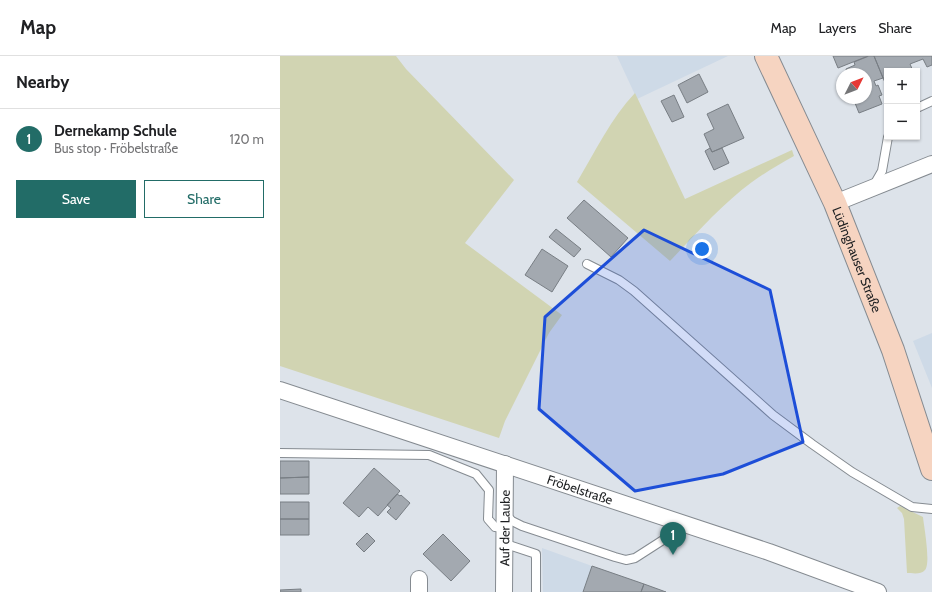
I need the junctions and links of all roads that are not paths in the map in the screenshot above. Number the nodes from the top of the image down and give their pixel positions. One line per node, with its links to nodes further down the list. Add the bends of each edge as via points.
1 (766, 56): 7 (street, Lüdinghauser Straße)
2 (932, 101): 3 (lane)
3 (920, 107)
4 (887, 140): 6 (lane, via 882,171)
5 (932, 164): 6 (street)
6 (873, 188): 7 (street)
7 (835, 203): 12 (street, Lüdinghauser Straße, via 893,350)
8 (587, 264): 13 (lane, via 619,280 634,291 773,415 812,444 852,472 912,507)
9 (280, 390): 11 (street, Fröbelstraße)
10 (280, 453): 15 (lane, via 429,455 476,474 489,490 488,519 495,527)
11 (504, 464): 14 (street, Fröbelstraße); 15 (street, Auf der Laube)
12 (932, 469)
13 (932, 509)
14 (677, 520): 15 (lane, via 663,540 635,558 626,560 522,526 512,520); 18 (street, Fröbelstraße)
15 (504, 528): 16 (street, Auf der Laube); 17 (lane, via 536,554)
16 (504, 592)
17 (536, 592)
18 (878, 592)

